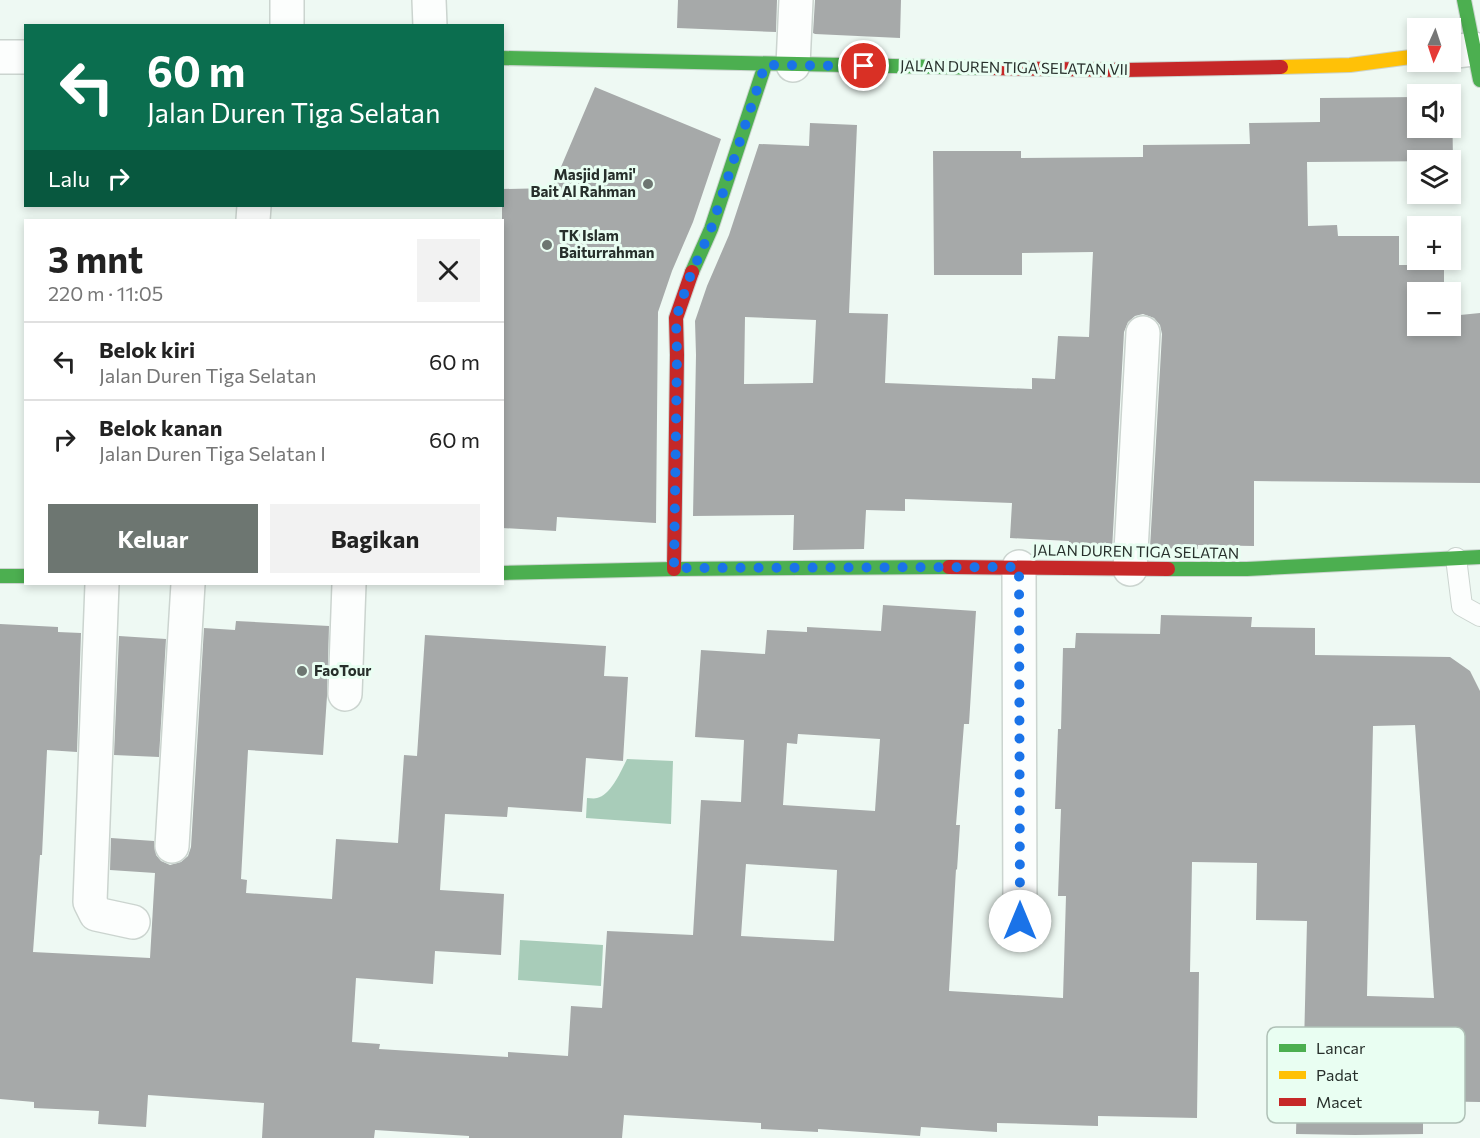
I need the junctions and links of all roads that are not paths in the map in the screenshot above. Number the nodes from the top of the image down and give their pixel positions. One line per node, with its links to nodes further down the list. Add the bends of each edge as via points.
1 (287, 0): 5 (street)
2 (429, 0): 6 (street)
3 (796, 0): 12 (street)
4 (1464, 0): 11 (street)
5 (287, 24)
6 (430, 24)
7 (0, 57): 8 (street)
8 (24, 57)
9 (504, 57): 12 (street, JALAN DUREN TIGA SELATAN VII)
10 (1407, 57): 12 (street, JALAN DUREN TIGA SELATAN VII, via 1350,65 1124,70)
11 (1468, 61)
12 (779, 65): 17 (street, via 676,318)
13 (1143, 333): 18 (street)
14 (1480, 557): 15 (street, JALAN DUREN TIGA SELATAN)
15 (1456, 558): 18 (street, JALAN DUREN TIGA SELATAN, via 1246,569); 25 (lane, via 1462,606)
16 (1019, 567): 17 (street, JALAN DUREN TIGA SELATAN); 18 (street, JALAN DUREN TIGA SELATAN); 28 (street)
17 (674, 568): 19 (street, JALAN DUREN TIGA SELATAN)
18 (1130, 569)
19 (504, 573)
20 (0, 576): 21 (street)
21 (24, 576)
22 (102, 585): 29 (street, via 90,902 96,914)
23 (188, 585): 27 (street)
24 (349, 585): 26 (street)
25 (1480, 616)
26 (345, 694)
27 (172, 846)
28 (1020, 921)
29 (133, 922)

